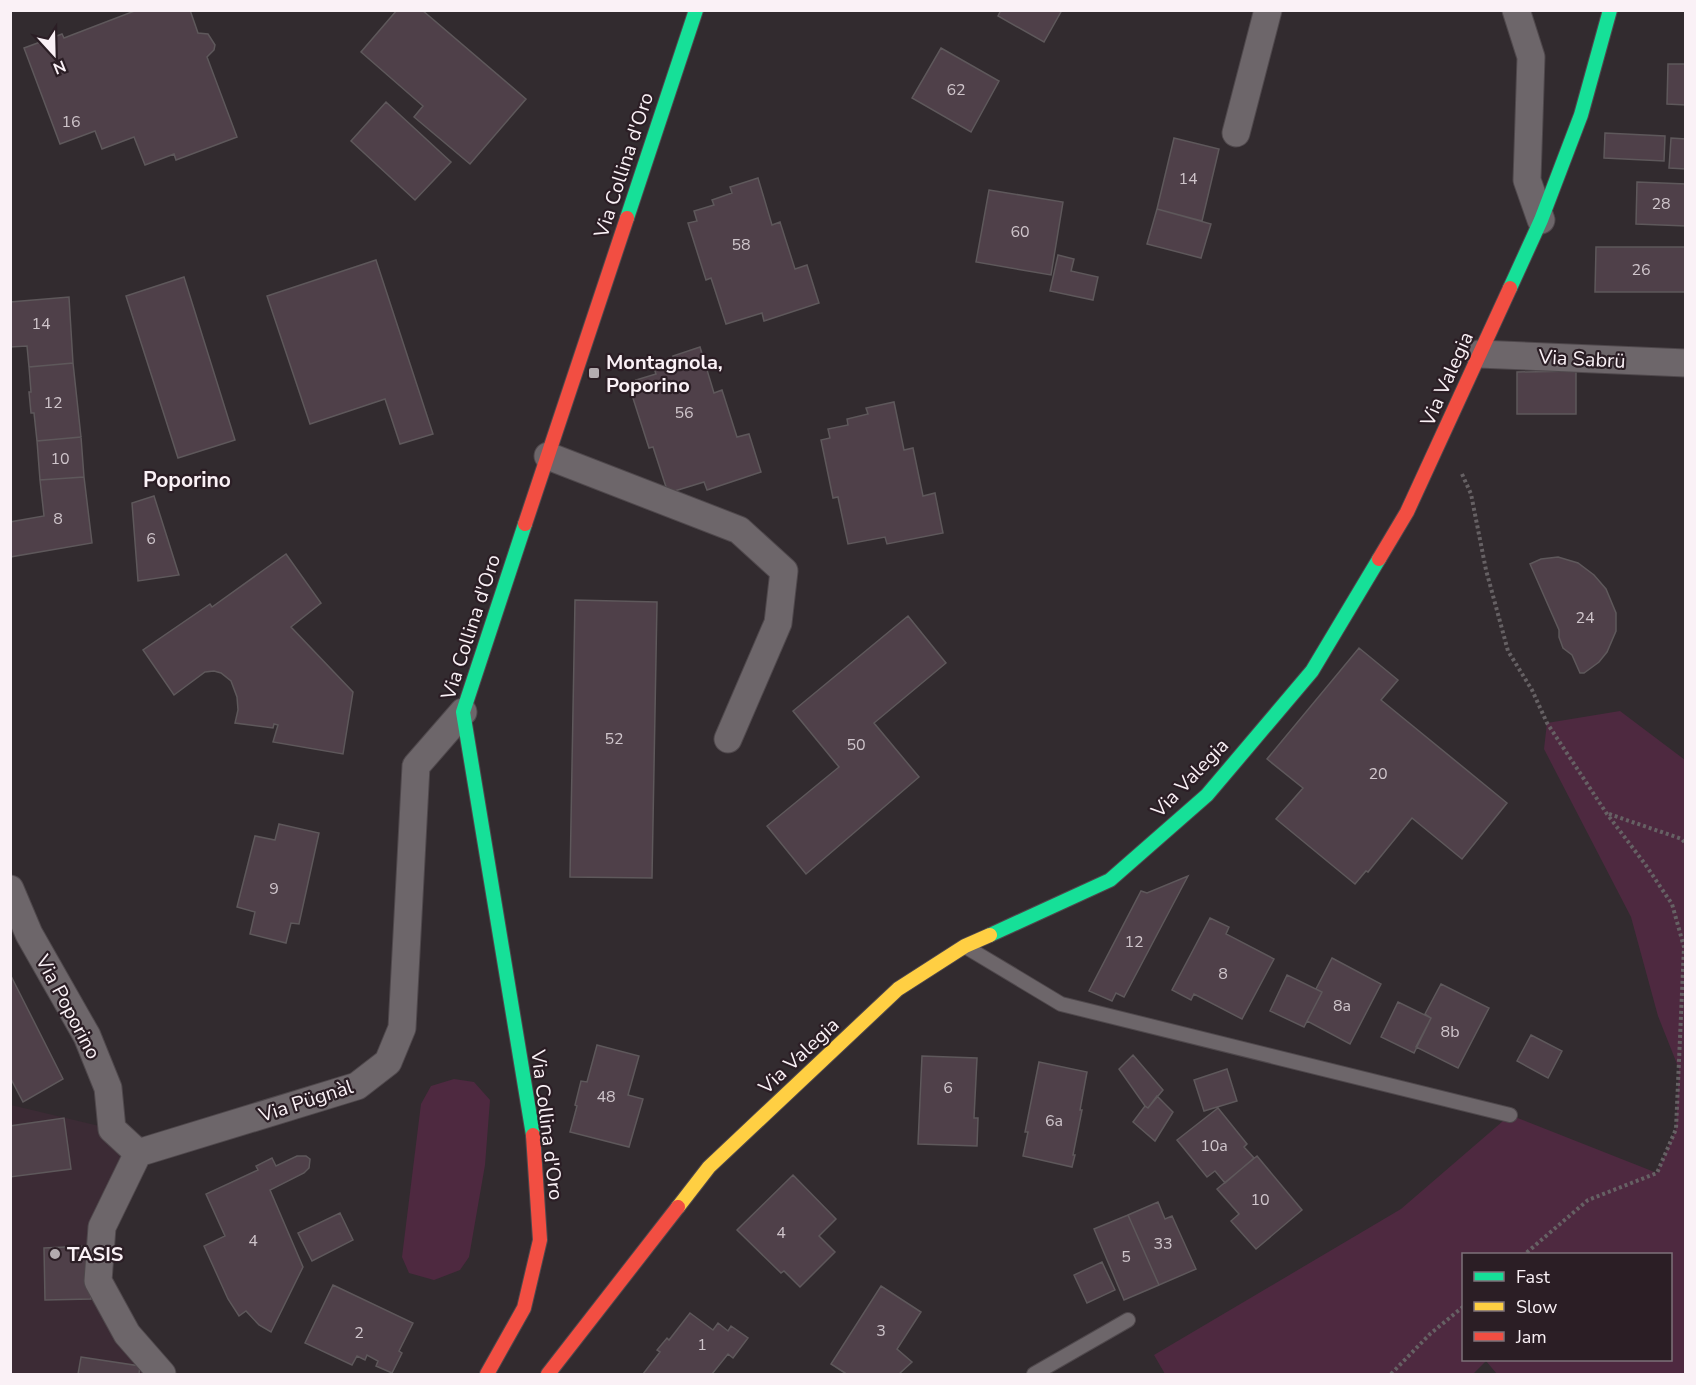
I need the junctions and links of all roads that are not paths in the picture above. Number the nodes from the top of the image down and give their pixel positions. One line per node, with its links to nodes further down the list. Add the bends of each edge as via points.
1 (696, 10): 9 (street, Via Collina d'Oro)
2 (1268, 10): 5 (street)
3 (1516, 10): 6 (street, via 1531,57 1527,180)
4 (1610, 10): 6 (street, Via Valegia, via 1581,115)
5 (1236, 133)
6 (1541, 220): 7 (street, Via Valegia)
7 (1479, 354): 8 (street, Via Sabrü); 13 (street, Via Valegia, via 1407,512 1312,671 1207,795 1110,880)
8 (1686, 363)
9 (548, 456): 10 (street, Via Collina d'Oro); 11 (street, via 739,530 784,571 778,623)
10 (463, 712): 15 (street, Via Pügnàl, via 416,766 402,1028 388,1062 357,1086); 18 (street, Via Collina d'Oro, via 534,1144 540,1240 524,1308)
11 (728, 739)
12 (10, 889): 15 (street, Via Poporino, via 29,934 87,1035 108,1088 112,1130)
13 (965, 946): 14 (lane, via 1061,1004); 19 (street, Via Valegia, via 898,989 709,1167)
14 (1510, 1114)
15 (138, 1153): 17 (street, via 102,1227 98,1281 127,1334)
16 (1128, 1320): 20 (lane)
17 (162, 1374)
18 (487, 1374)
19 (548, 1374)
20 (1034, 1374)

